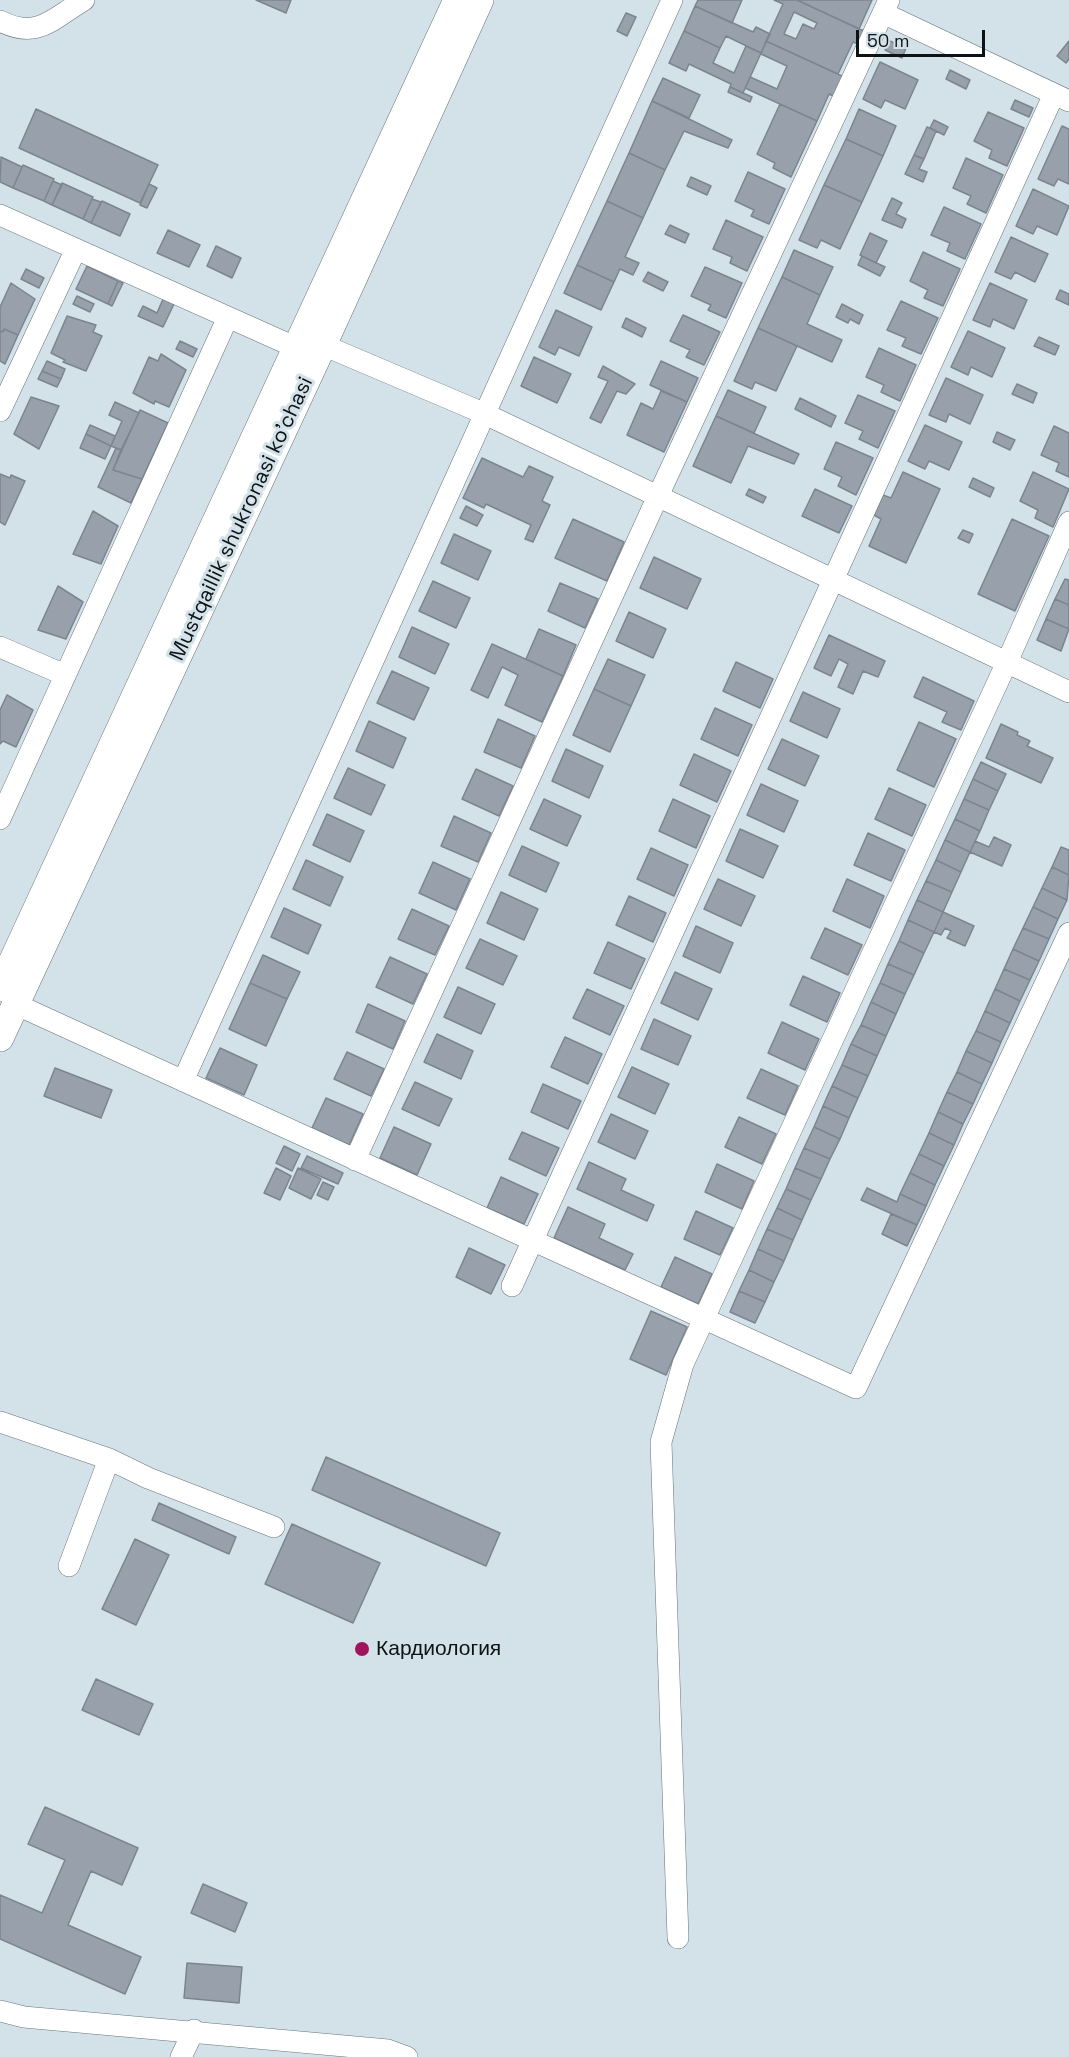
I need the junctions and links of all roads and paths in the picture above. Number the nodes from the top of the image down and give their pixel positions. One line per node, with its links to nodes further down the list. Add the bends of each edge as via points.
1 (84, 0): 6 (street, via 34,30 20,30)
2 (457, 0): 11 (main road, Mustqaillik shukronasi ko'chasi)
3 (480, 0): 11 (main road, Mustqaillik shukronasi ko'chasi)
4 (672, 0): 13 (street)
5 (886, 7): 7 (street); 14 (street)
6 (0, 21)
7 (1061, 98): 16 (street)
8 (0, 215): 9 (street)
9 (76, 249): 10 (street); 12 (street)
10 (228, 317): 11 (street); 19 (street)
11 (309, 340): 13 (street); 23 (main road, Mustqaillik shukronasi ko'chasi)
12 (0, 411)
13 (483, 413): 14 (street); 25 (street)
14 (658, 496): 16 (street); 26 (street)
15 (1069, 522): 18 (street)
16 (831, 579): 18 (street); 27 (street)
17 (0, 647): 19 (street)
18 (1007, 662): 20 (street); 29 (street)
19 (65, 675): 21 (street)
20 (1069, 692)
21 (0, 819)
22 (1069, 933): 29 (street, via 856,1388)
23 (8, 996): 24 (main road, Mustqaillik shukronasi ko'chasi); 25 (street)
24 (0, 1038)
25 (183, 1081): 26 (street)
26 (355, 1160): 27 (street)
27 (532, 1238): 28 (street); 29 (street)
28 (512, 1286)
29 (706, 1317): 34 (street, via 683,1364 661,1442)
30 (0, 1422): 31 (street)
31 (109, 1459): 32 (street); 33 (street)
32 (274, 1527)
33 (69, 1566)
34 (678, 1938)
35 (0, 2011): 36 (street, via 24,2017)
36 (194, 2030): 37 (street); 38 (street)
37 (393, 2055)
38 (181, 2057)

